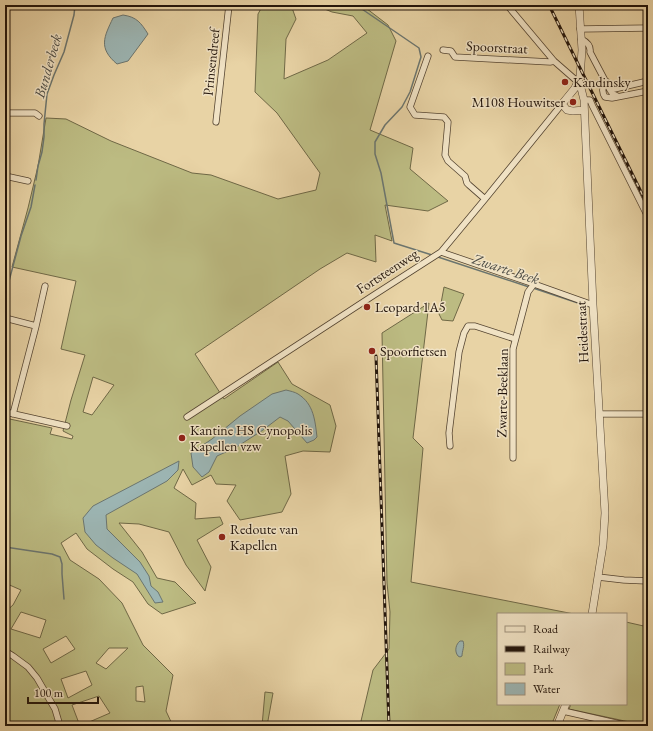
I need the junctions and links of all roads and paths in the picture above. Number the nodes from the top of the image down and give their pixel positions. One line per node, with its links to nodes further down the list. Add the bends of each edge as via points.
1 (229, 5): 23 (street, Prinsendreef)
2 (506, 5): 11 (street)
3 (579, 5): 5 (street)
4 (648, 28): 5 (street)
5 (580, 29): 6 (street)
6 (581, 39): 8 (street); 9 (street, via 587,43)
7 (442, 50): 11 (street, Spoorstraat, via 451,51 455,57)
8 (582, 50): 9 (street); 14 (street)
9 (590, 52): 12 (street)
10 (428, 56): 26 (street, via 410,107 415,115 444,117 448,122 445,155 465,176 467,183)
11 (554, 61): 14 (street)
12 (606, 81): 15 (street); 17 (street, via 603,87 606,97)
13 (648, 81): 15 (street)
14 (578, 82): 18 (street, Heidestraat); 19 (street, Fortsteenweg)
15 (610, 90): 17 (street)
16 (648, 91): 17 (street)
17 (617, 96)
18 (584, 101): 20 (street, Heidestraat); 27 (street, via 590,100)
19 (562, 104): 20 (street, via 567,110); 26 (street, Fortsteenweg)
20 (584, 110): 31 (street, Heidestraat)
21 (5, 113): 22 (street, via 35,113)
22 (38, 116)
23 (216, 122)
24 (5, 176): 25 (street)
25 (28, 181)
26 (485, 199): 28 (street, Fortsteenweg)
27 (648, 217)
28 (441, 252): 29 (street); 39 (street, Fortsteenweg)
29 (534, 284): 31 (street); 34 (street, Zwarte-Beeklaan, via 528,292)
30 (45, 286): 33 (street)
31 (593, 305): 37 (street, Heidestraat)
32 (5, 318): 33 (street)
33 (36, 326): 36 (street)
34 (515, 339): 41 (street, via 468,326 459,352 449,433); 42 (street, Zwarte-Beeklaan)
35 (5, 412): 36 (street)
36 (13, 414): 40 (street)
37 (600, 414): 38 (street); 43 (street, Heidestraat, via 605,513)
38 (648, 414)
39 (188, 417)
40 (67, 426)
41 (450, 446)
42 (513, 458)
43 (598, 577): 44 (street); 45 (street, Heidestraat)
44 (648, 581)
45 (592, 613)
46 (5, 651): 48 (street, via 28,667 37,678 55,709)
47 (564, 707): 49 (street); 50 (street)
48 (60, 726)
49 (557, 726)
50 (629, 726)

